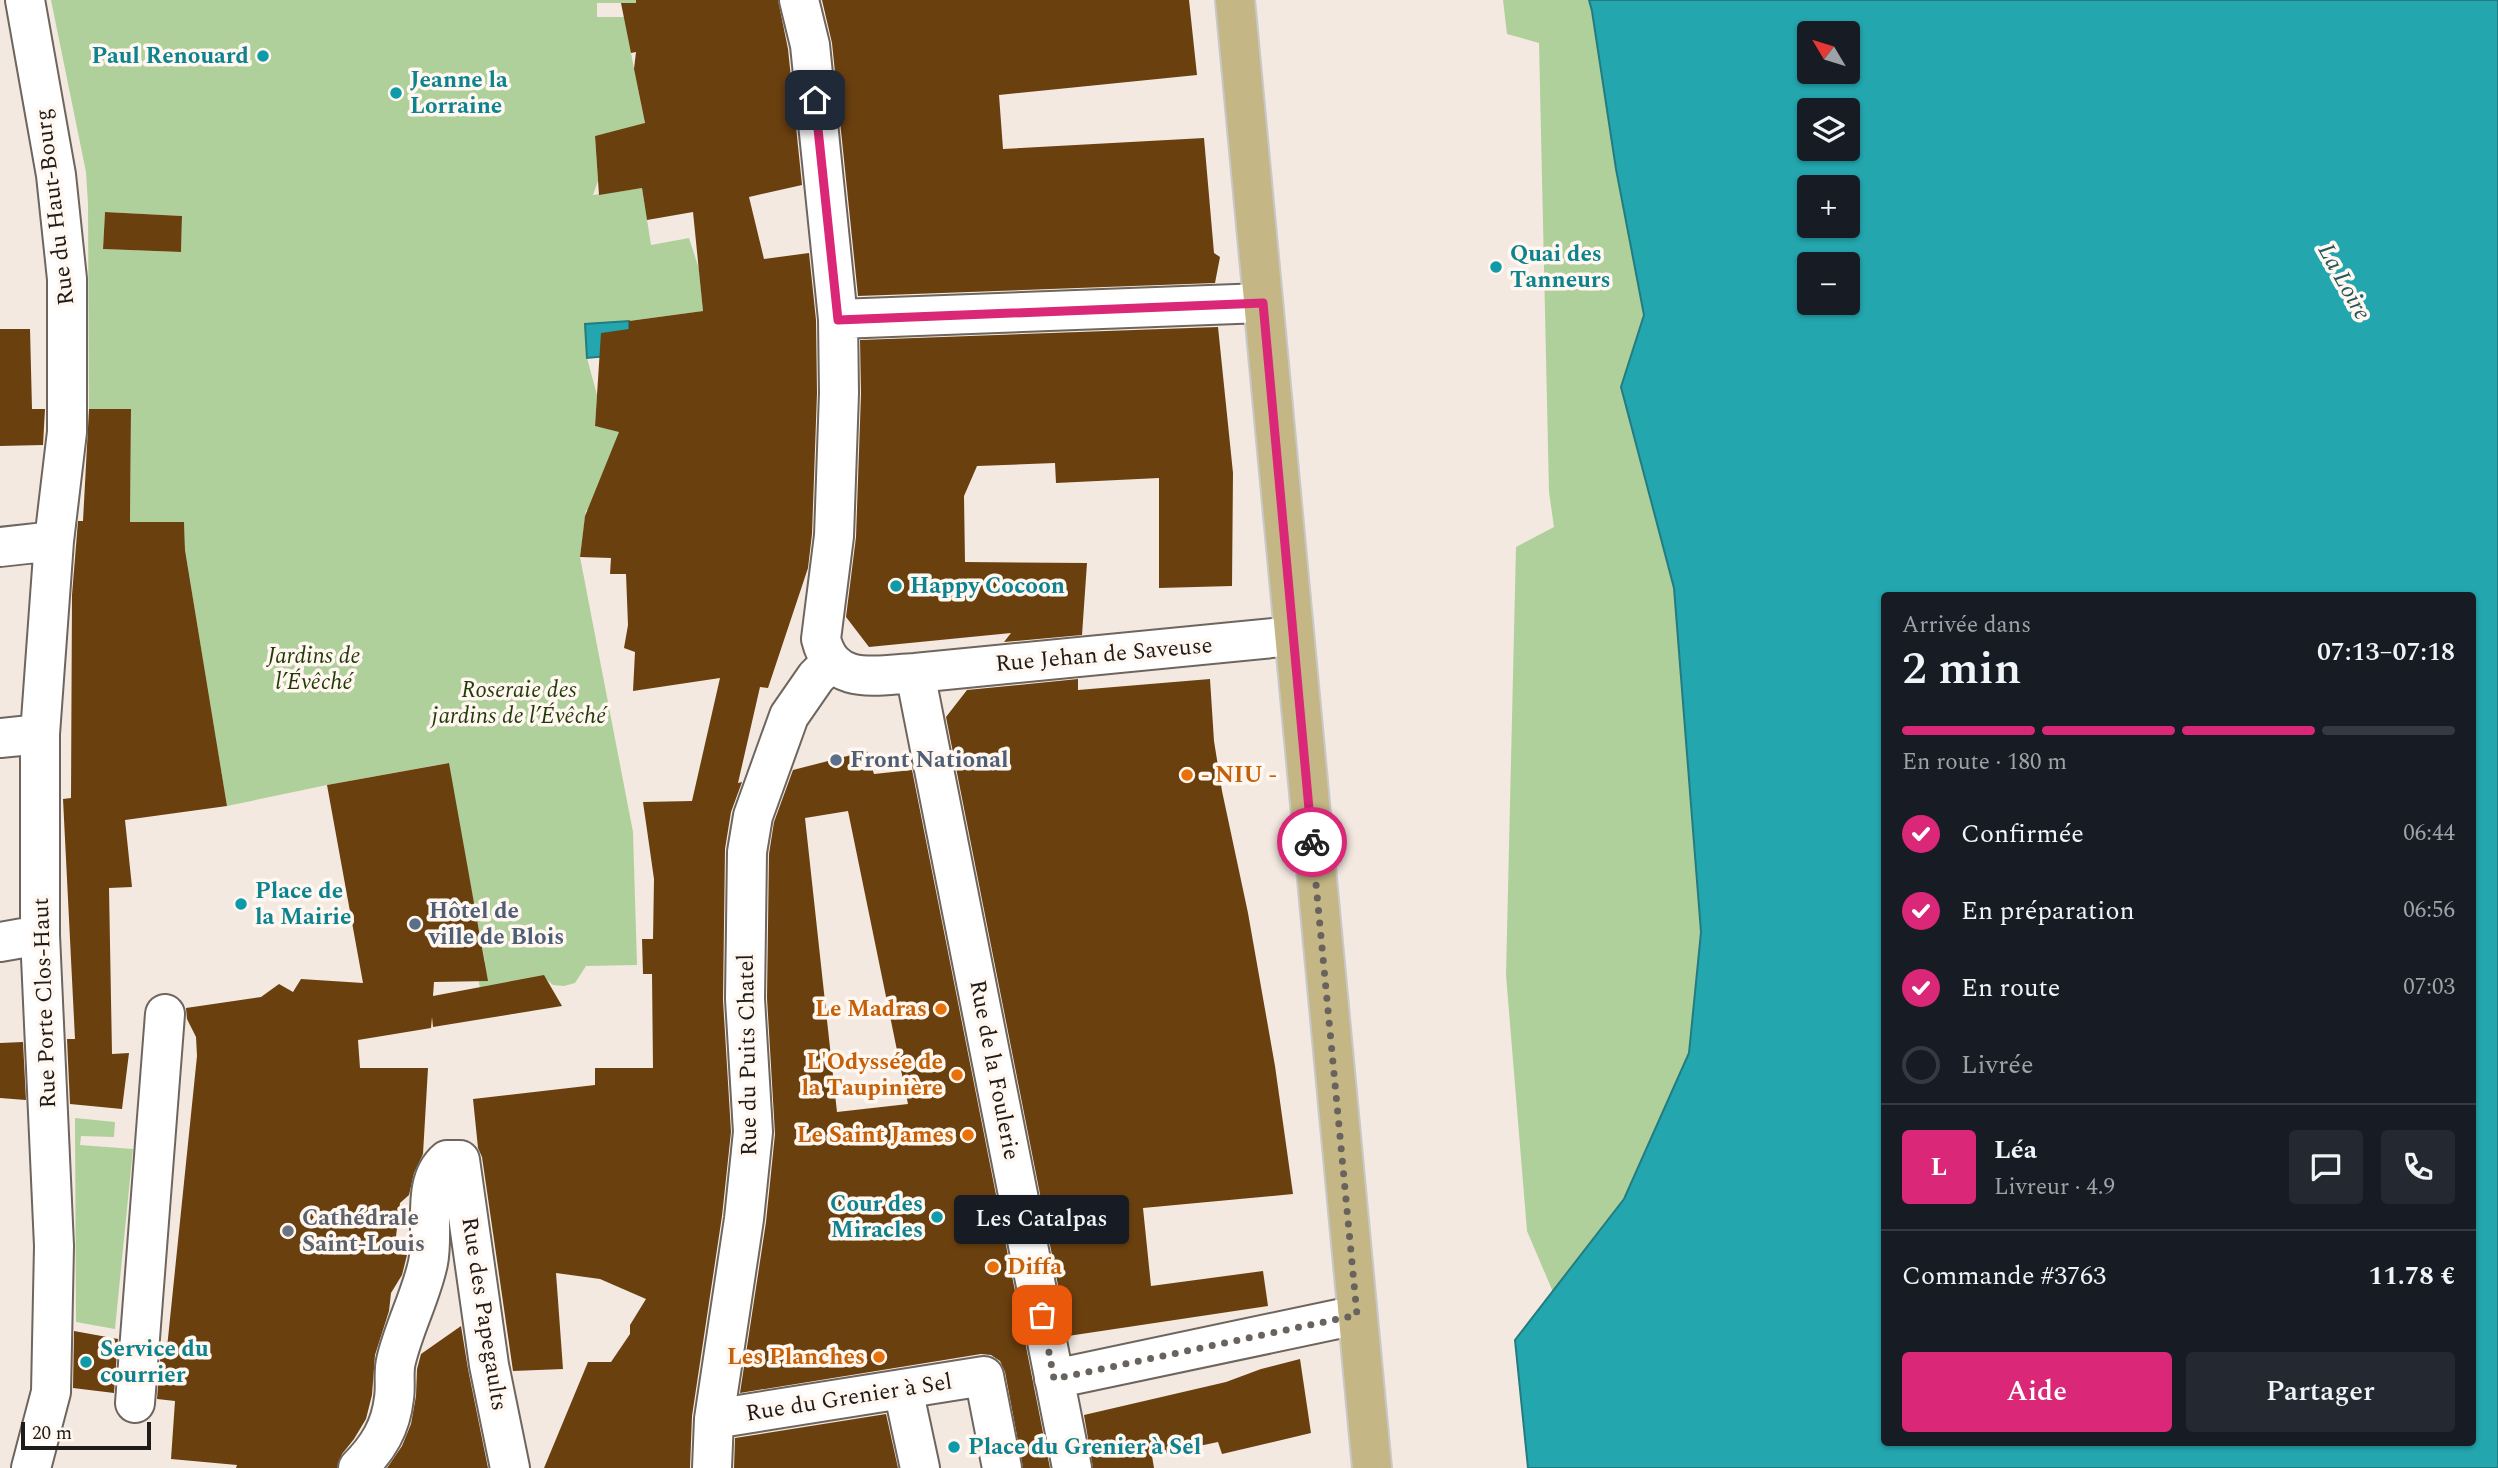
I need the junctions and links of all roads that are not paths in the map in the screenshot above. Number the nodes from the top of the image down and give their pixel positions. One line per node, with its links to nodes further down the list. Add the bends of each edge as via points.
1 (25, 0): 6 (street, Rue du Haut-Bourg, via 56,175 67,279 67,432)
2 (799, 0): 5 (street, via 810,45)
3 (1235, 0): 4 (main road)
4 (1263, 303): 5 (street); 8 (main road)
5 (838, 320): 9 (street, via 834,536 821,639)
6 (54, 541): 7 (street); 11 (street, Rue Porte Clos-Haut)
7 (0, 547)
8 (1293, 636): 10 (street, Rue Jehan de Saveuse); 16 (main road)
9 (831, 662): 10 (street, Rue Jehan de Saveuse, via 847,674); 20 (street, Rue du Puits Chatel, via 789,716 753,816 747,852 745,999 753,1132)
10 (915, 673): 17 (street, Rue de la Foulerie)
11 (40, 734): 12 (street); 13 (street, Rue Porte Clos-Haut)
12 (0, 738)
13 (40, 935): 14 (street); 21 (street, Rue Porte Clos-Haut, via 54,1246 51,1392)
14 (0, 942)
15 (165, 1014): 19 (street)
16 (1357, 1315): 17 (street); 28 (main road)
17 (1054, 1379): 27 (street, Rue de la Foulerie)
18 (903, 1389): 20 (street, Rue du Grenier à Sel); 25 (street); 26 (street, Rue du Grenier à Sel, via 984,1376)
19 (135, 1402)
20 (714, 1419): 24 (street, Rue du Puits Chatel)
21 (32, 1465)
22 (358, 1468): 23 (street, Rue des Papegaults, via 388,1428 396,1363 428,1262 433,1182 438,1167 447,1160 460,1160 489,1365)
23 (510, 1468)
24 (712, 1468)
25 (920, 1468)
26 (1002, 1468)
27 (1072, 1468)
28 (1372, 1468)

